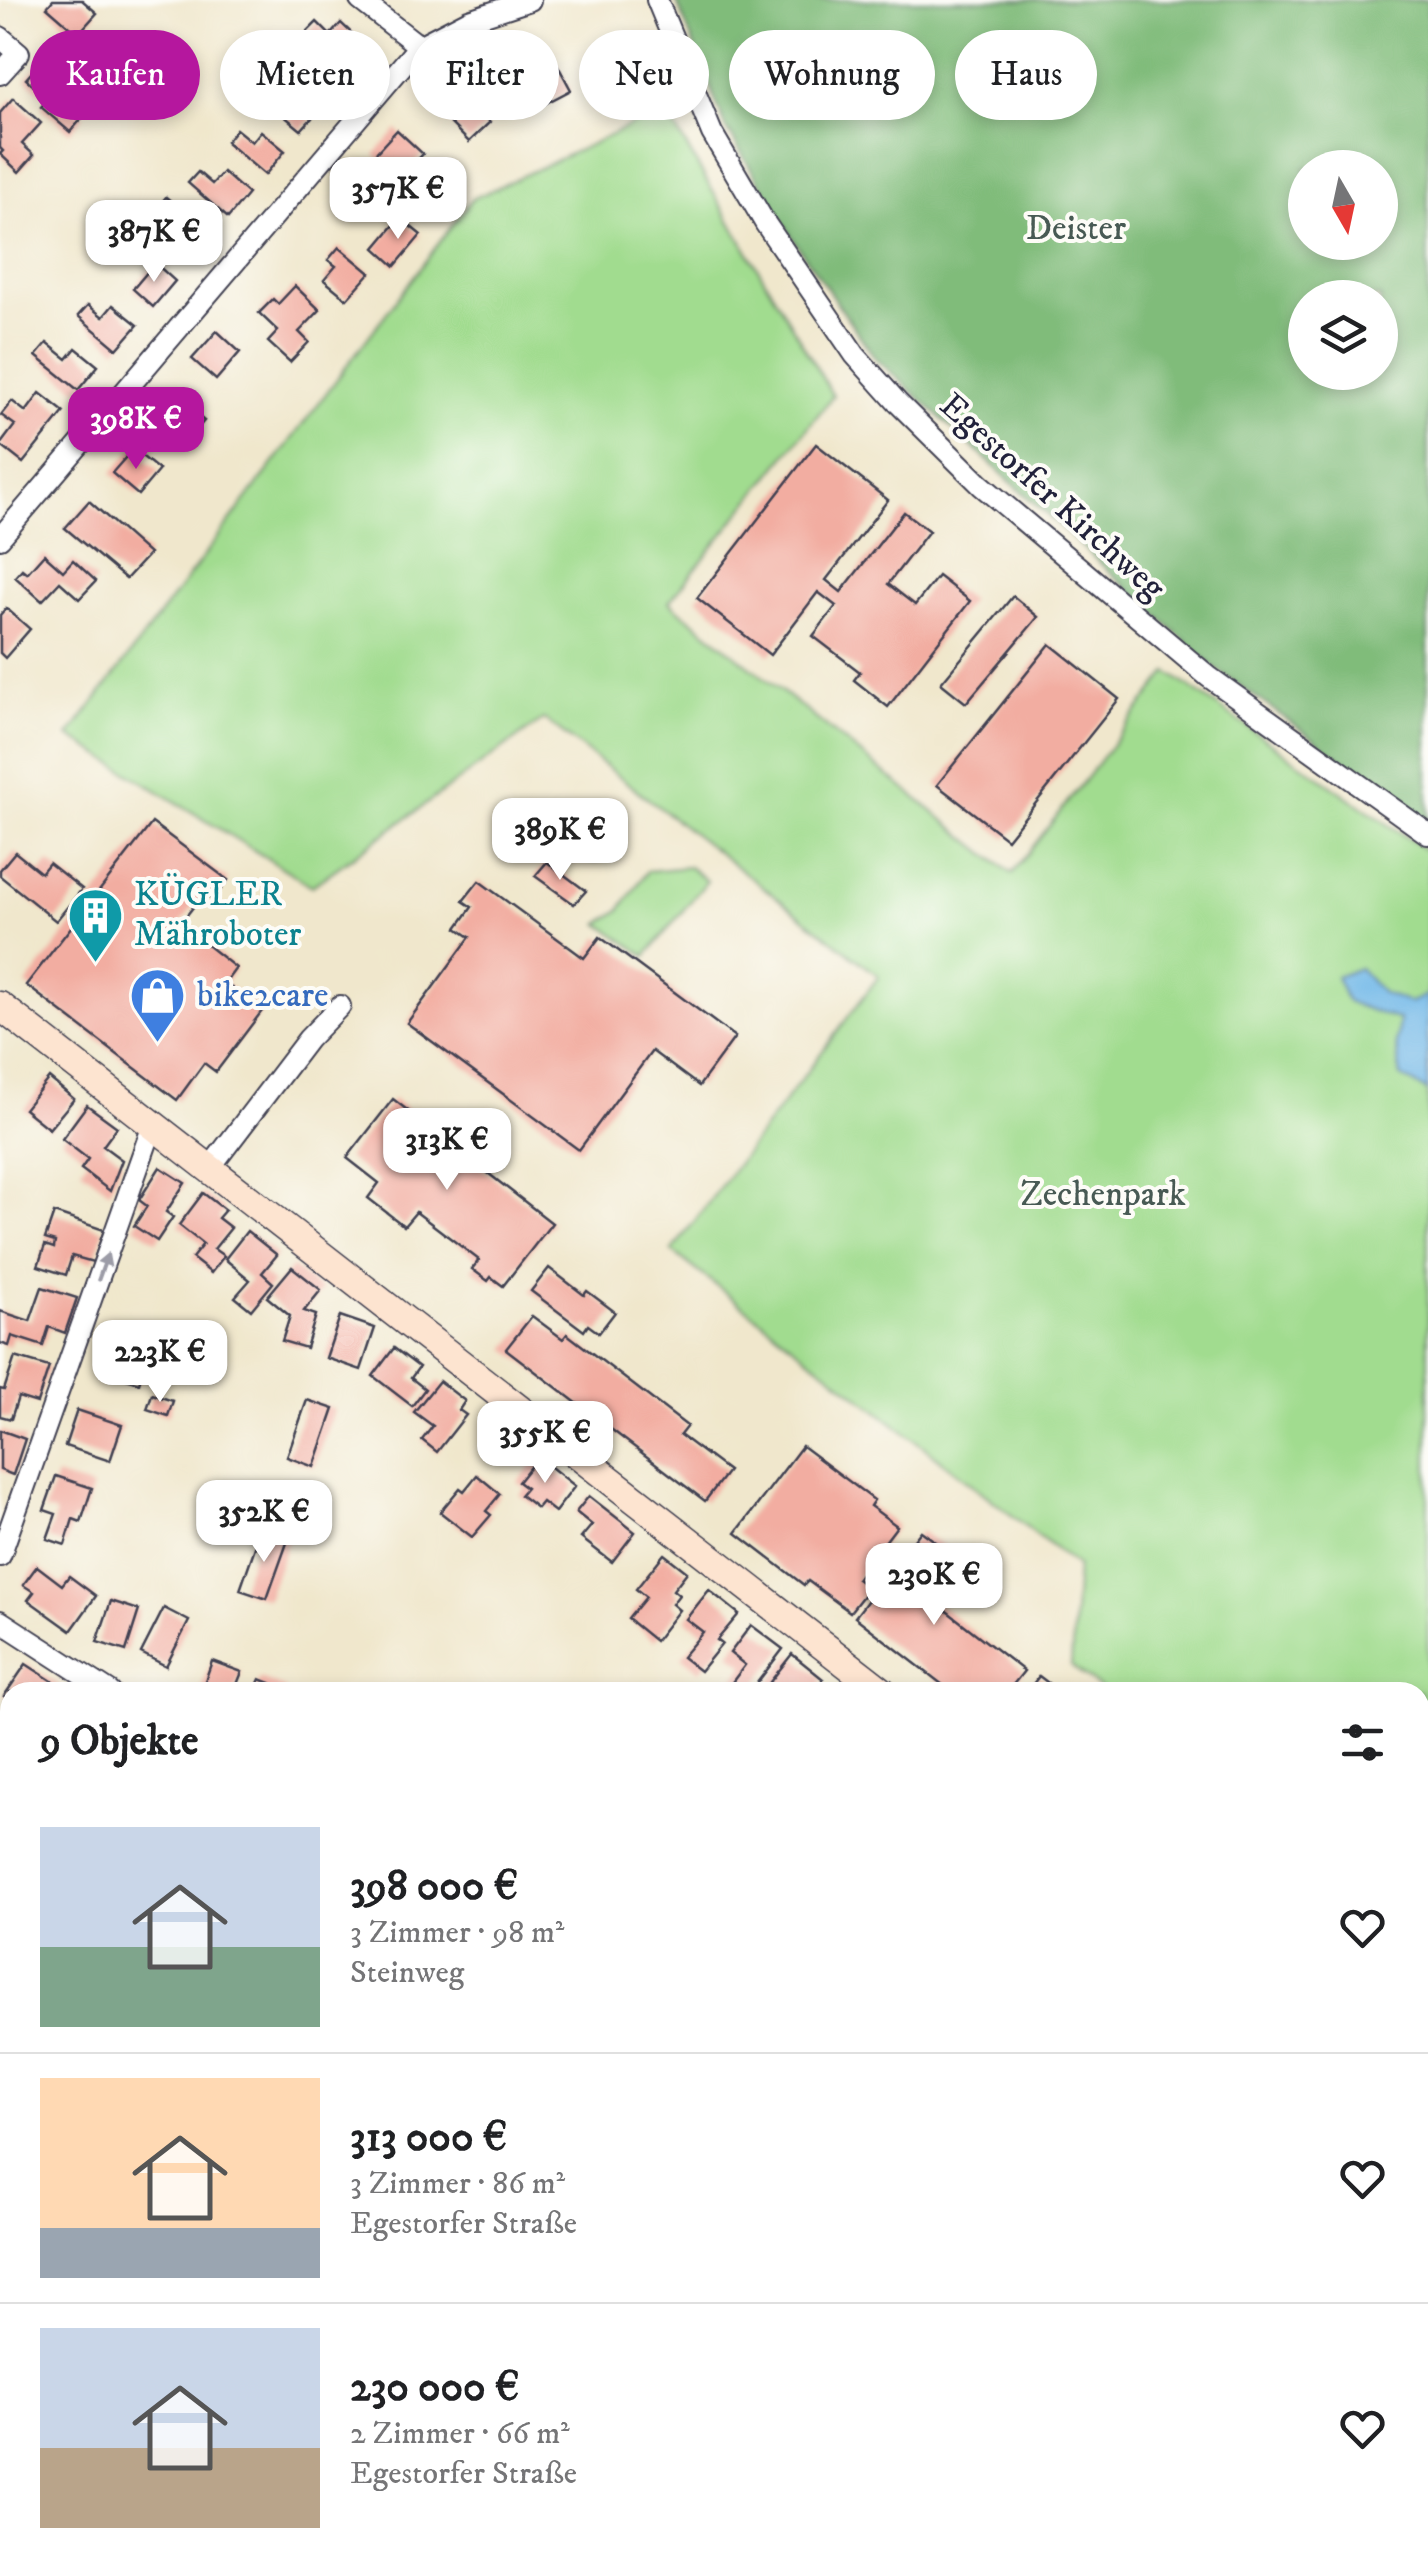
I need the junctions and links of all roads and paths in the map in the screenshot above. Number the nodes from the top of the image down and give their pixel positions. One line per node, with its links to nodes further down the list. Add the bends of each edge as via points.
1 (360, 0): 6 (street)
2 (530, 0): 4 (street)
3 (657, 0): 10 (street, Egestorfer Kirchweg, via 712,132 854,355 980,484 1209,677)
4 (450, 30)
5 (0, 37): 8 (street, via 19,53)
6 (410, 38)
7 (410, 58): 9 (street)
8 (0, 74)
9 (0, 538)
10 (1428, 834)
11 (0, 1006): 13 (main road)
12 (340, 1006): 14 (street)
13 (153, 1126): 14 (main road); 15 (street, one-way to 13)
14 (208, 1169): 18 (main road)
15 (0, 1556)
16 (0, 1621): 17 (street)
17 (95, 1682)
18 (870, 1682)

